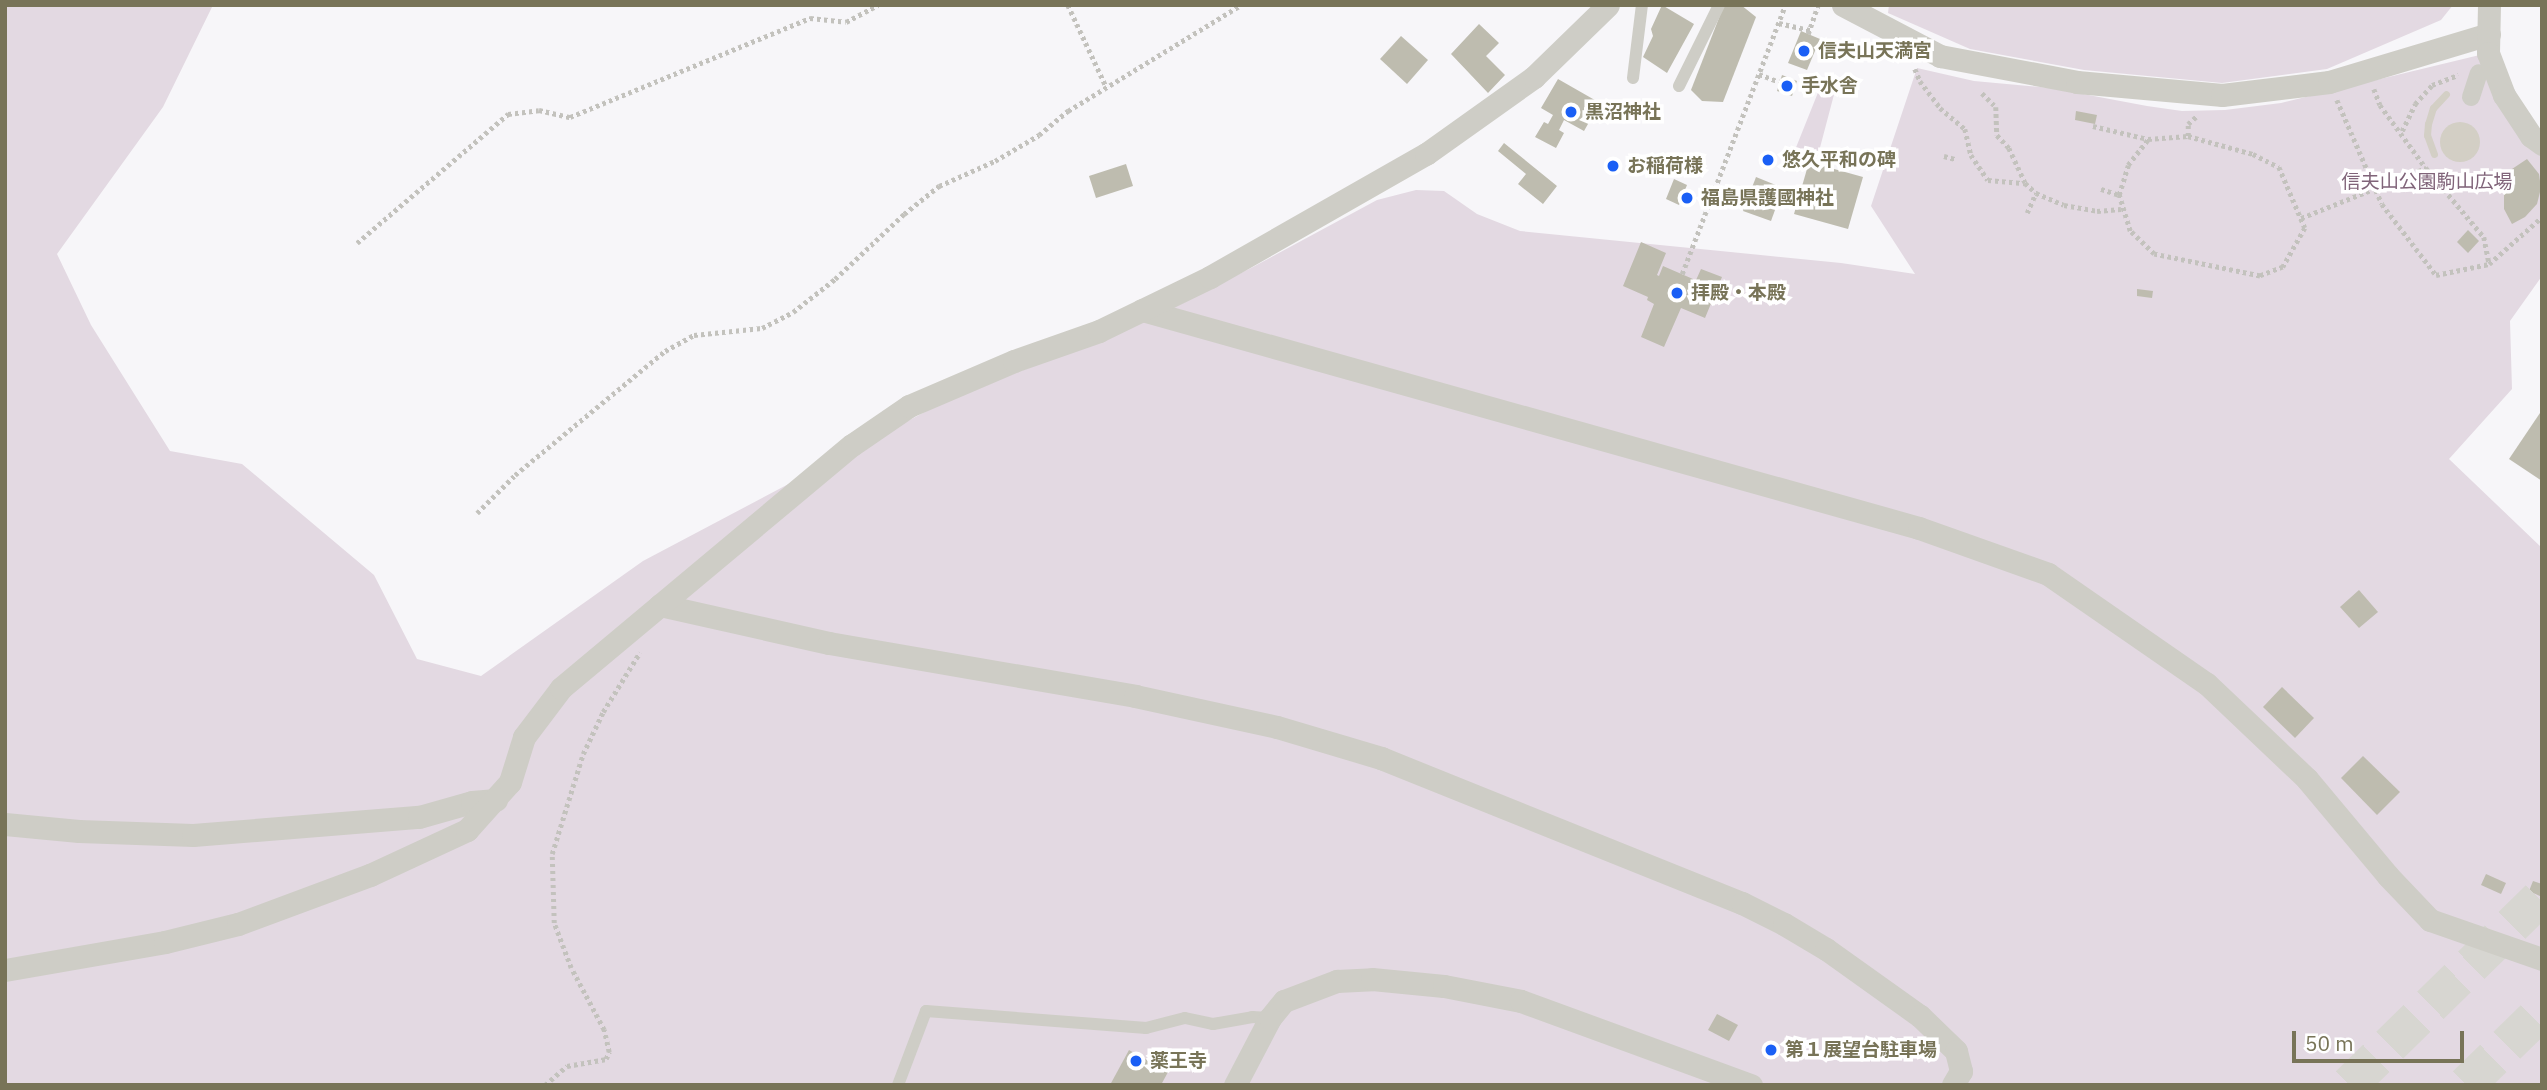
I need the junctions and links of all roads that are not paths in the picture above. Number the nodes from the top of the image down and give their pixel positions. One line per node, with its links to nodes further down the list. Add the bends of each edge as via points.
1 (1608, 5): 12 (street, via 1534,77 1467,128 1210,276)
2 (1642, 5): 8 (lane)
3 (1719, 5): 9 (lane)
4 (1843, 5): 6 (street, via 1940,56 2077,82 2222,95 2329,82)
5 (2489, 5): 6 (street)
6 (2488, 34): 11 (street, via 2488,53 2504,95 2531,136)
7 (2479, 73): 10 (street)
8 (1633, 78)
9 (1679, 86)
10 (2471, 97)
11 (2542, 144)
12 (1142, 310): 13 (street, via 909,406 852,445); 16 (street, via 1919,528 2048,574 2207,684 2307,779 2430,920)
13 (660, 605): 14 (street, via 561,688 524,737 517,769); 22 (street, via 829,643 1135,696 1277,727 1381,758 1742,902 1784,924 1920,1016 1956,1051 1961,1071)
14 (496, 800): 15 (street, via 419,817 193,835); 17 (street, via 467,830 438,845 326,893 237,924 165,942)
15 (5, 824)
16 (2542, 959)
17 (5, 970)
18 (1270, 1018): 19 (lane, via 1213,1024 1185,1018 1146,1028 926,1011); 20 (street); 21 (street, via 1284,1001 1337,981 1372,979 1444,986 1521,1001)
19 (898, 1085)
20 (1235, 1085)
21 (1751, 1085)
22 (1953, 1085)

